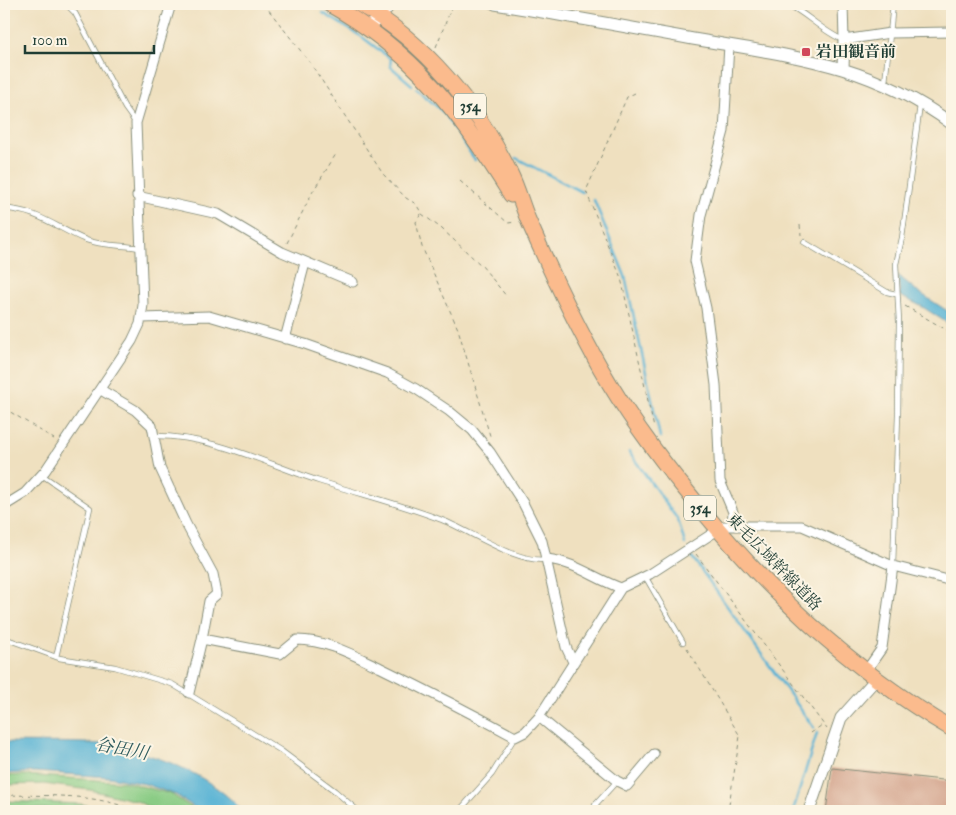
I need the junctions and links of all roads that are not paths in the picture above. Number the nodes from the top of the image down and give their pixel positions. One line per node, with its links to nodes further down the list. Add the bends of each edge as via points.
1 (66, 4): 18 (lane, via 75,13)
2 (171, 4): 18 (street)
3 (329, 4): 10 (highway, 東毛広域幹線道路 / 354)
4 (359, 4): 10 (highway, 東毛広域幹線道路 / 354)
5 (390, 4): 10 (street)
6 (502, 4): 14 (street)
7 (787, 4): 13 (lane)
8 (843, 4): 13 (street)
9 (893, 4): 12 (lane)
10 (374, 15): 22 (highway, 東毛広域幹線道路 / 354, via 480,148); 22 (highway, 東毛広域幹線道路 / 354, via 431,60 459,92 489,134 510,172)
11 (952, 32): 12 (street)
12 (890, 33): 13 (street); 16 (lane)
13 (844, 40): 15 (street)
14 (730, 45): 15 (street, via 790,54); 34 (street, via 724,131 701,215 695,261 706,308 716,386 720,481 733,512)
15 (842, 68): 16 (street)
16 (885, 84): 17 (street)
17 (921, 103): 19 (street); 27 (lane, via 896,264)
18 (136, 123): 20 (street)
19 (952, 124)
20 (137, 196): 24 (street); 25 (street, via 218,214)
21 (4, 209): 24 (lane, via 25,211 45,218 87,240)
22 (528, 219): 34 (highway, 東毛広域幹線道路 / 354, via 602,371 649,442)
23 (804, 242): 27 (lane, via 887,292)
24 (140, 248): 28 (street)
25 (305, 263): 26 (street); 29 (street)
26 (353, 282)
27 (896, 294): 36 (lane, via 898,415)
28 (142, 318): 29 (street, via 209,316); 30 (street, via 132,341)
29 (285, 338): 35 (street, via 386,372 461,421 490,452 523,503)
30 (101, 390): 31 (street, via 143,416 152,426); 32 (street)
31 (155, 436): 35 (lane, via 221,444 285,470 426,514 470,531 511,553 531,559); 41 (street, via 160,468 216,582 217,594 208,601)
32 (42, 475): 33 (street, via 25,493); 43 (lane, via 90,508)
33 (4, 506)
34 (725, 527): 36 (street, via 802,526); 37 (street); 45 (highway, 東毛広域幹線道路 / 354, via 788,606)
35 (547, 559): 39 (street, via 581,567 602,581); 44 (street, via 566,647)
36 (893, 566): 38 (street); 45 (street, via 882,648)
37 (645, 576): 39 (street); 42 (lane)
38 (952, 581)
39 (621, 588): 44 (street)
40 (4, 638): 43 (lane)
41 (202, 639): 46 (street); 49 (street, via 280,654 297,640 320,643 411,682)
42 (683, 642)
43 (56, 657): 46 (lane, via 153,677)
44 (573, 662): 47 (street)
45 (871, 675): 48 (highway, 東毛広域幹線道路 / 354); 55 (street, via 841,718)
46 (189, 693): 52 (lane, via 300,764)
47 (539, 717): 49 (street, via 525,732); 51 (street)
48 (952, 729)
49 (515, 737): 53 (lane, via 492,774)
50 (654, 754): 51 (street, via 627,786)
51 (617, 781): 54 (lane, via 595,804)
52 (358, 811)
53 (459, 811)
54 (601, 811)
55 (809, 811)

